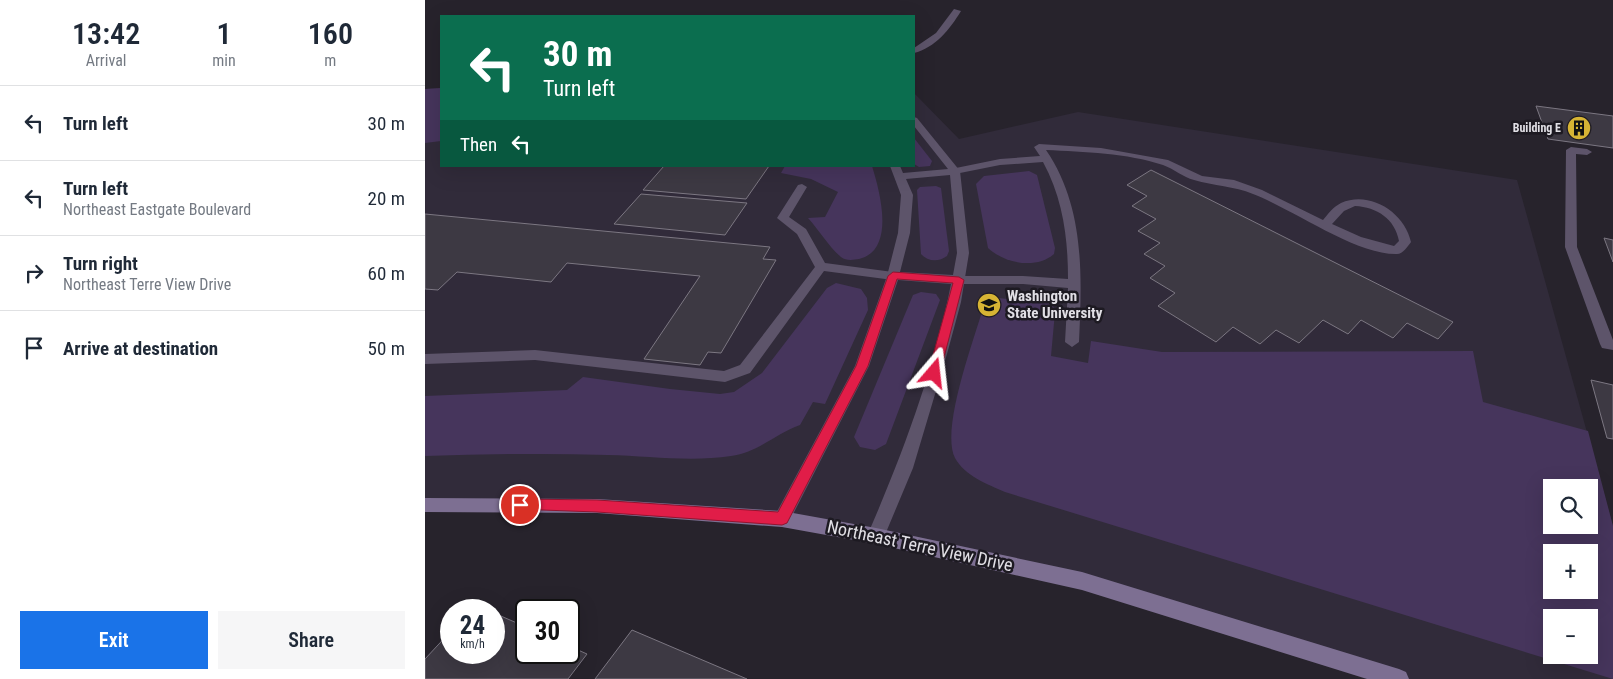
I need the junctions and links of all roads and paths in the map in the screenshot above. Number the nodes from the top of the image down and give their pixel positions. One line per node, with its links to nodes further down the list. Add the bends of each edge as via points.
1 (957, 11): 2 (street, via 948,28)
2 (915, 50)
3 (915, 121): 6 (street)
4 (1587, 152): 15 (street, via 1571,150 1571,247 1607,344)
5 (1047, 159): 6 (street, via 981,164); 9 (street, via 1039,147 1078,148 1165,162 1197,178 1239,185); 13 (street, via 1058,176 1067,215 1073,253)
6 (955, 171): 7 (street); 12 (street, via 963,253)
7 (897, 172): 11 (street, via 907,195 905,223)
8 (802, 187): 10 (street, via 783,218 802,232)
9 (1326, 224): 9 (street, via 1343,206 1354,203 1371,206 1388,213 1398,222 1405,233 1405,242 1397,250 1382,248)
10 (821, 267): 11 (street); 16 (street, via 745,368 725,377 535,355)
11 (893, 276): 12 (street); 18 (street, via 862,366)
12 (959, 280): 13 (street); 19 (street, via 905,468)
13 (1073, 284): 14 (street)
14 (1073, 342)
15 (1613, 345)
16 (425, 359)
17 (425, 505): 18 (main road, Northeast Terre View Drive, via 597,506)
18 (782, 519): 19 (main road, Northeast Terre View Drive)
19 (876, 536): 20 (main road, Northeast Terre View Drive, via 1081,581)
20 (1399, 679)

